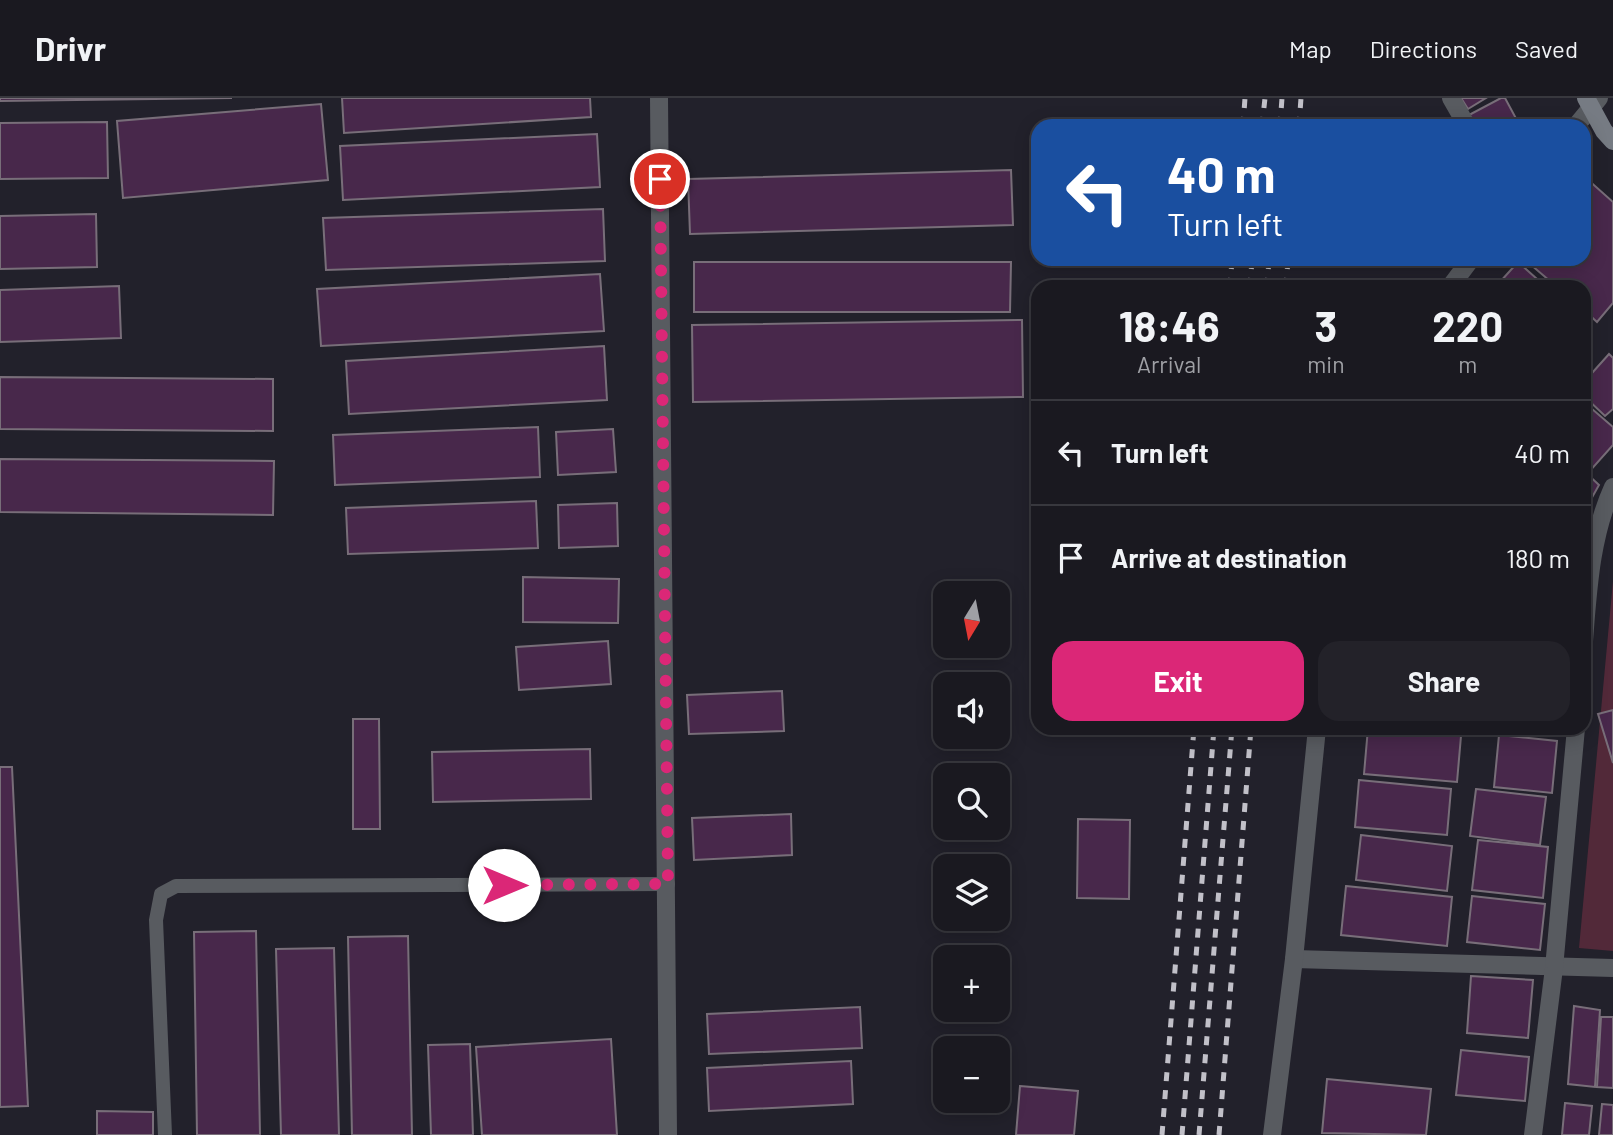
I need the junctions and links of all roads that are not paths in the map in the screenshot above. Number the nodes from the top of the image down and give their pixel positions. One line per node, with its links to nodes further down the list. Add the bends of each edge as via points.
1 (659, 98): 11 (street)
2 (1451, 98): 4 (street)
3 (1592, 101): 5 (street); 6 (street)
4 (1463, 119)
5 (1580, 119)
6 (1613, 141)
7 (1611, 500): 8 (street)
8 (1591, 562)
9 (1316, 735): 12 (street)
10 (1575, 735): 13 (street)
11 (668, 884): 15 (lane, via 176,887 161,894 156,920); 16 (street)
12 (1294, 958): 13 (street); 17 (street)
13 (1555, 968): 14 (street); 18 (street)
14 (1613, 968)
15 (165, 1135)
16 (668, 1135)
17 (1272, 1135)
18 (1533, 1135)

